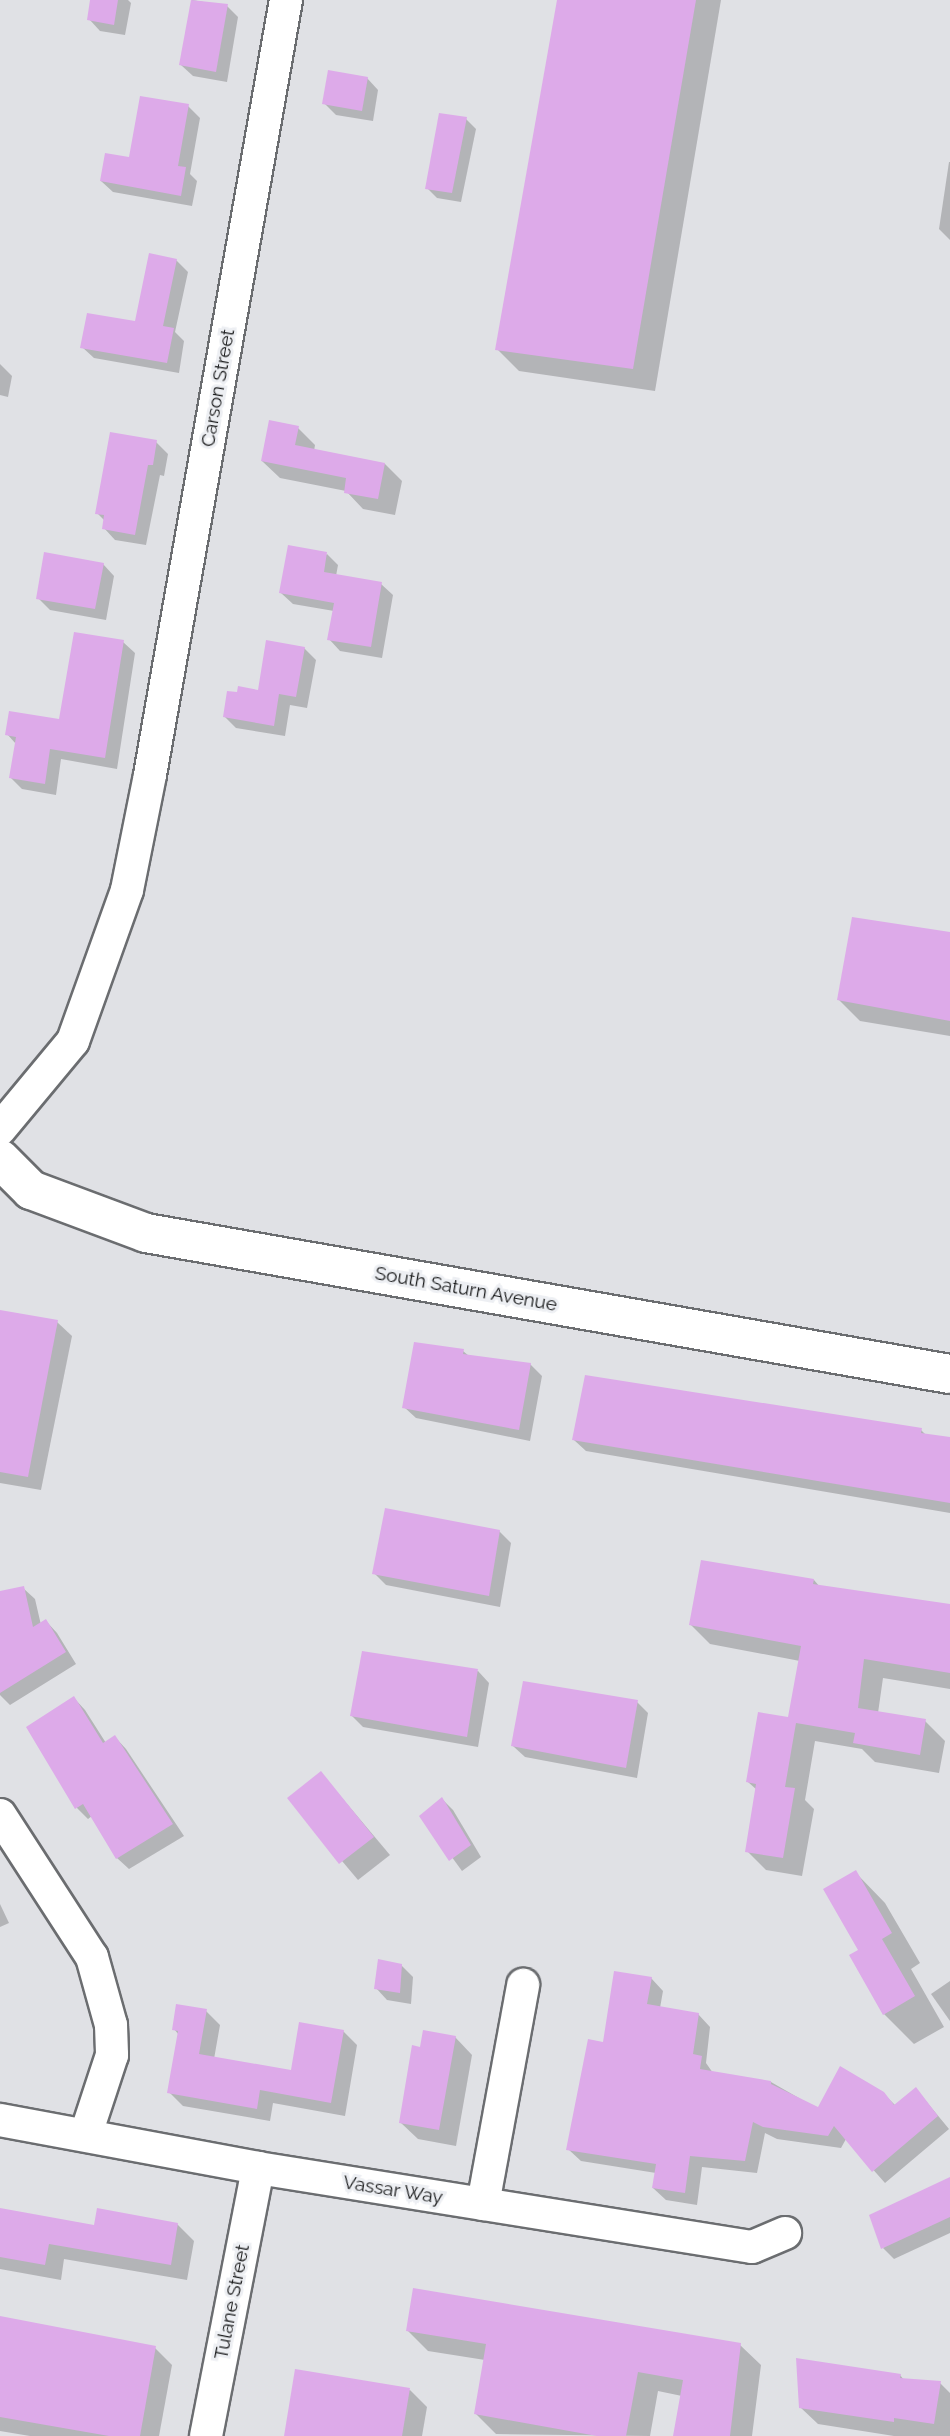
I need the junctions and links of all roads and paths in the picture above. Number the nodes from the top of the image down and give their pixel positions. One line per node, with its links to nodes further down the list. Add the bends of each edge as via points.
1 (286, 0): 2 (street, Carson Street, via 127,890 73,1041)
2 (0, 1129)
3 (0, 1159): 4 (street, South Saturn Avenue, via 31,1190 146,1233)
4 (950, 1374)
5 (0, 1815): 8 (street, via 92,1957 111,2025 112,2055)
6 (523, 1985): 10 (street)
7 (0, 2120): 8 (street, Vassar Way)
8 (86, 2134): 9 (street, Vassar Way)
9 (258, 2168): 10 (street, Vassar Way); 12 (street, Tulane Street)
10 (483, 2204): 11 (street, Vassar Way, via 752,2247)
11 (785, 2233)
12 (206, 2436)

